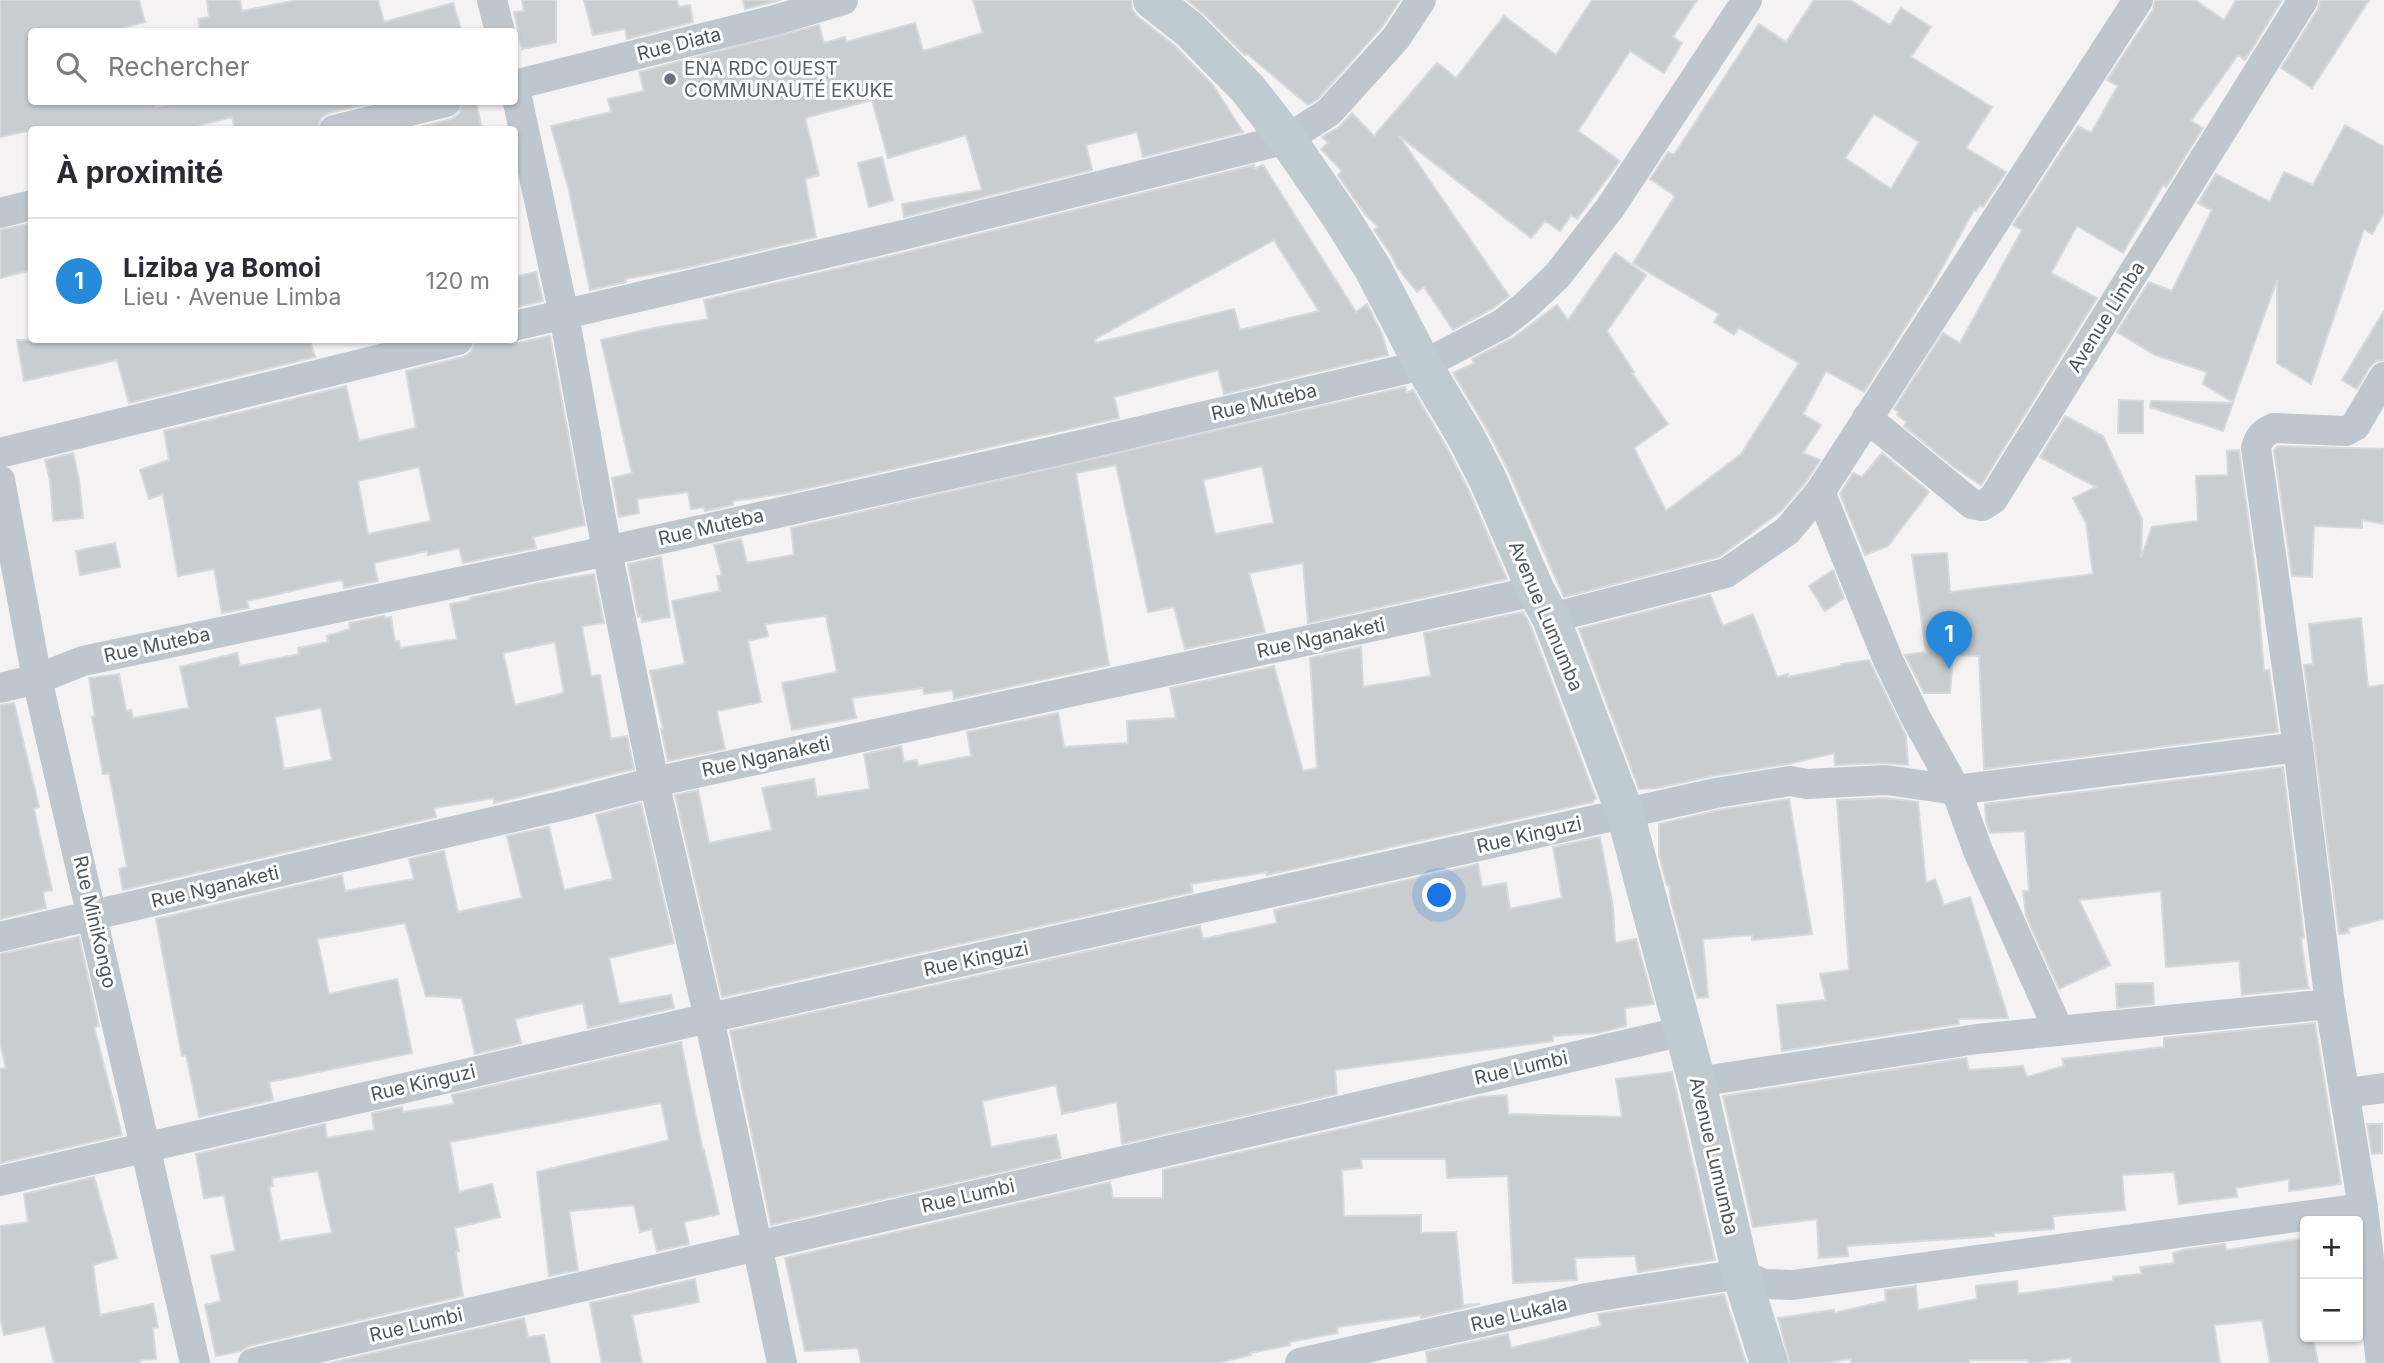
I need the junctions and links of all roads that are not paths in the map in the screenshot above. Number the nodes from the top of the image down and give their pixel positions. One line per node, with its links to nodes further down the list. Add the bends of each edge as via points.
1 (492, 0): 8 (street)
2 (843, 0): 9 (street, Rue Diata)
3 (1152, 0): 13 (street, Avenue Lumumba, via 1225,65)
4 (1421, 0): 13 (street, via 1396,38 1329,112)
5 (1747, 0): 19 (street, Rue Muteba, via 1610,208 1557,275 1502,324)
6 (2138, 0): 21 (street)
7 (2303, 0): 21 (street, Avenue Limba, via 1993,499 1982,506 1972,504)
8 (499, 28)
9 (518, 83)
10 (518, 98): 16 (street)
11 (434, 105): 12 (street)
12 (350, 126)
13 (1287, 139): 16 (street); 19 (street, Avenue Lumumba, via 1373,269)
14 (28, 206): 15 (street)
15 (0, 213)
16 (564, 315): 17 (street); 25 (street)
17 (518, 325)
18 (446, 343): 22 (street)
19 (1423, 365): 25 (street, Rue Muteba); 26 (street, Avenue Lumumba, via 1488,480)
20 (2384, 377): 29 (street, via 2355,426 2346,431 2274,428 2264,432 2256,448)
21 (1867, 418): 24 (street)
22 (0, 453)
23 (0, 480): 27 (street, Rue MiniKongo)
24 (1820, 492): 26 (street, via 1787,531 1726,573); 31 (street, via 1888,660)
25 (607, 551): 27 (street, Rue Muteba, via 83,661); 30 (street)
26 (1543, 604): 30 (street, Rue Nganaketi); 32 (street, Avenue Lumumba)
27 (37, 680): 28 (street, Rue Muteba); 33 (street, Rue MiniKongo)
28 (0, 688)
29 (2298, 747): 31 (street); 35 (street)
30 (653, 782): 33 (street, Rue Nganaketi); 36 (street)
31 (1956, 790): 32 (street, Rue Kinguzi, via 1886,780 1790,781); 38 (street, via 1978,851)
32 (1625, 813): 36 (street, Rue Kinguzi); 37 (street, Avenue Lumumba)
33 (93, 916): 34 (street, Rue Nganaketi); 42 (street, Rue MiniKongo)
34 (0, 937)
35 (2330, 1004): 38 (street); 41 (street)
36 (709, 1018): 42 (street, Rue Kinguzi); 45 (street)
37 (1684, 1031): 39 (street, Avenue Lumumba); 45 (street, Rue Lumbi)
38 (2059, 1031): 39 (street, via 1977,1038)
39 (1697, 1082): 46 (street, Avenue Lumumba)
40 (2384, 1088): 41 (street)
41 (2346, 1093): 44 (street)
42 (145, 1146): 43 (street, Rue Kinguzi); 48 (street, Rue MiniKongo)
43 (0, 1181)
44 (2363, 1208): 46 (street, via 1793,1285 1763,1284); 47 (street)
45 (758, 1245): 49 (street, Rue Lumbi); 50 (street)
46 (1741, 1274): 51 (street, Rue Lukala, via 1587,1298); 52 (street, Avenue Lumumba)
47 (2379, 1311): 53 (street)
48 (195, 1363)
49 (253, 1363)
50 (782, 1363)
51 (1300, 1363)
52 (1769, 1363)
53 (2381, 1363)

